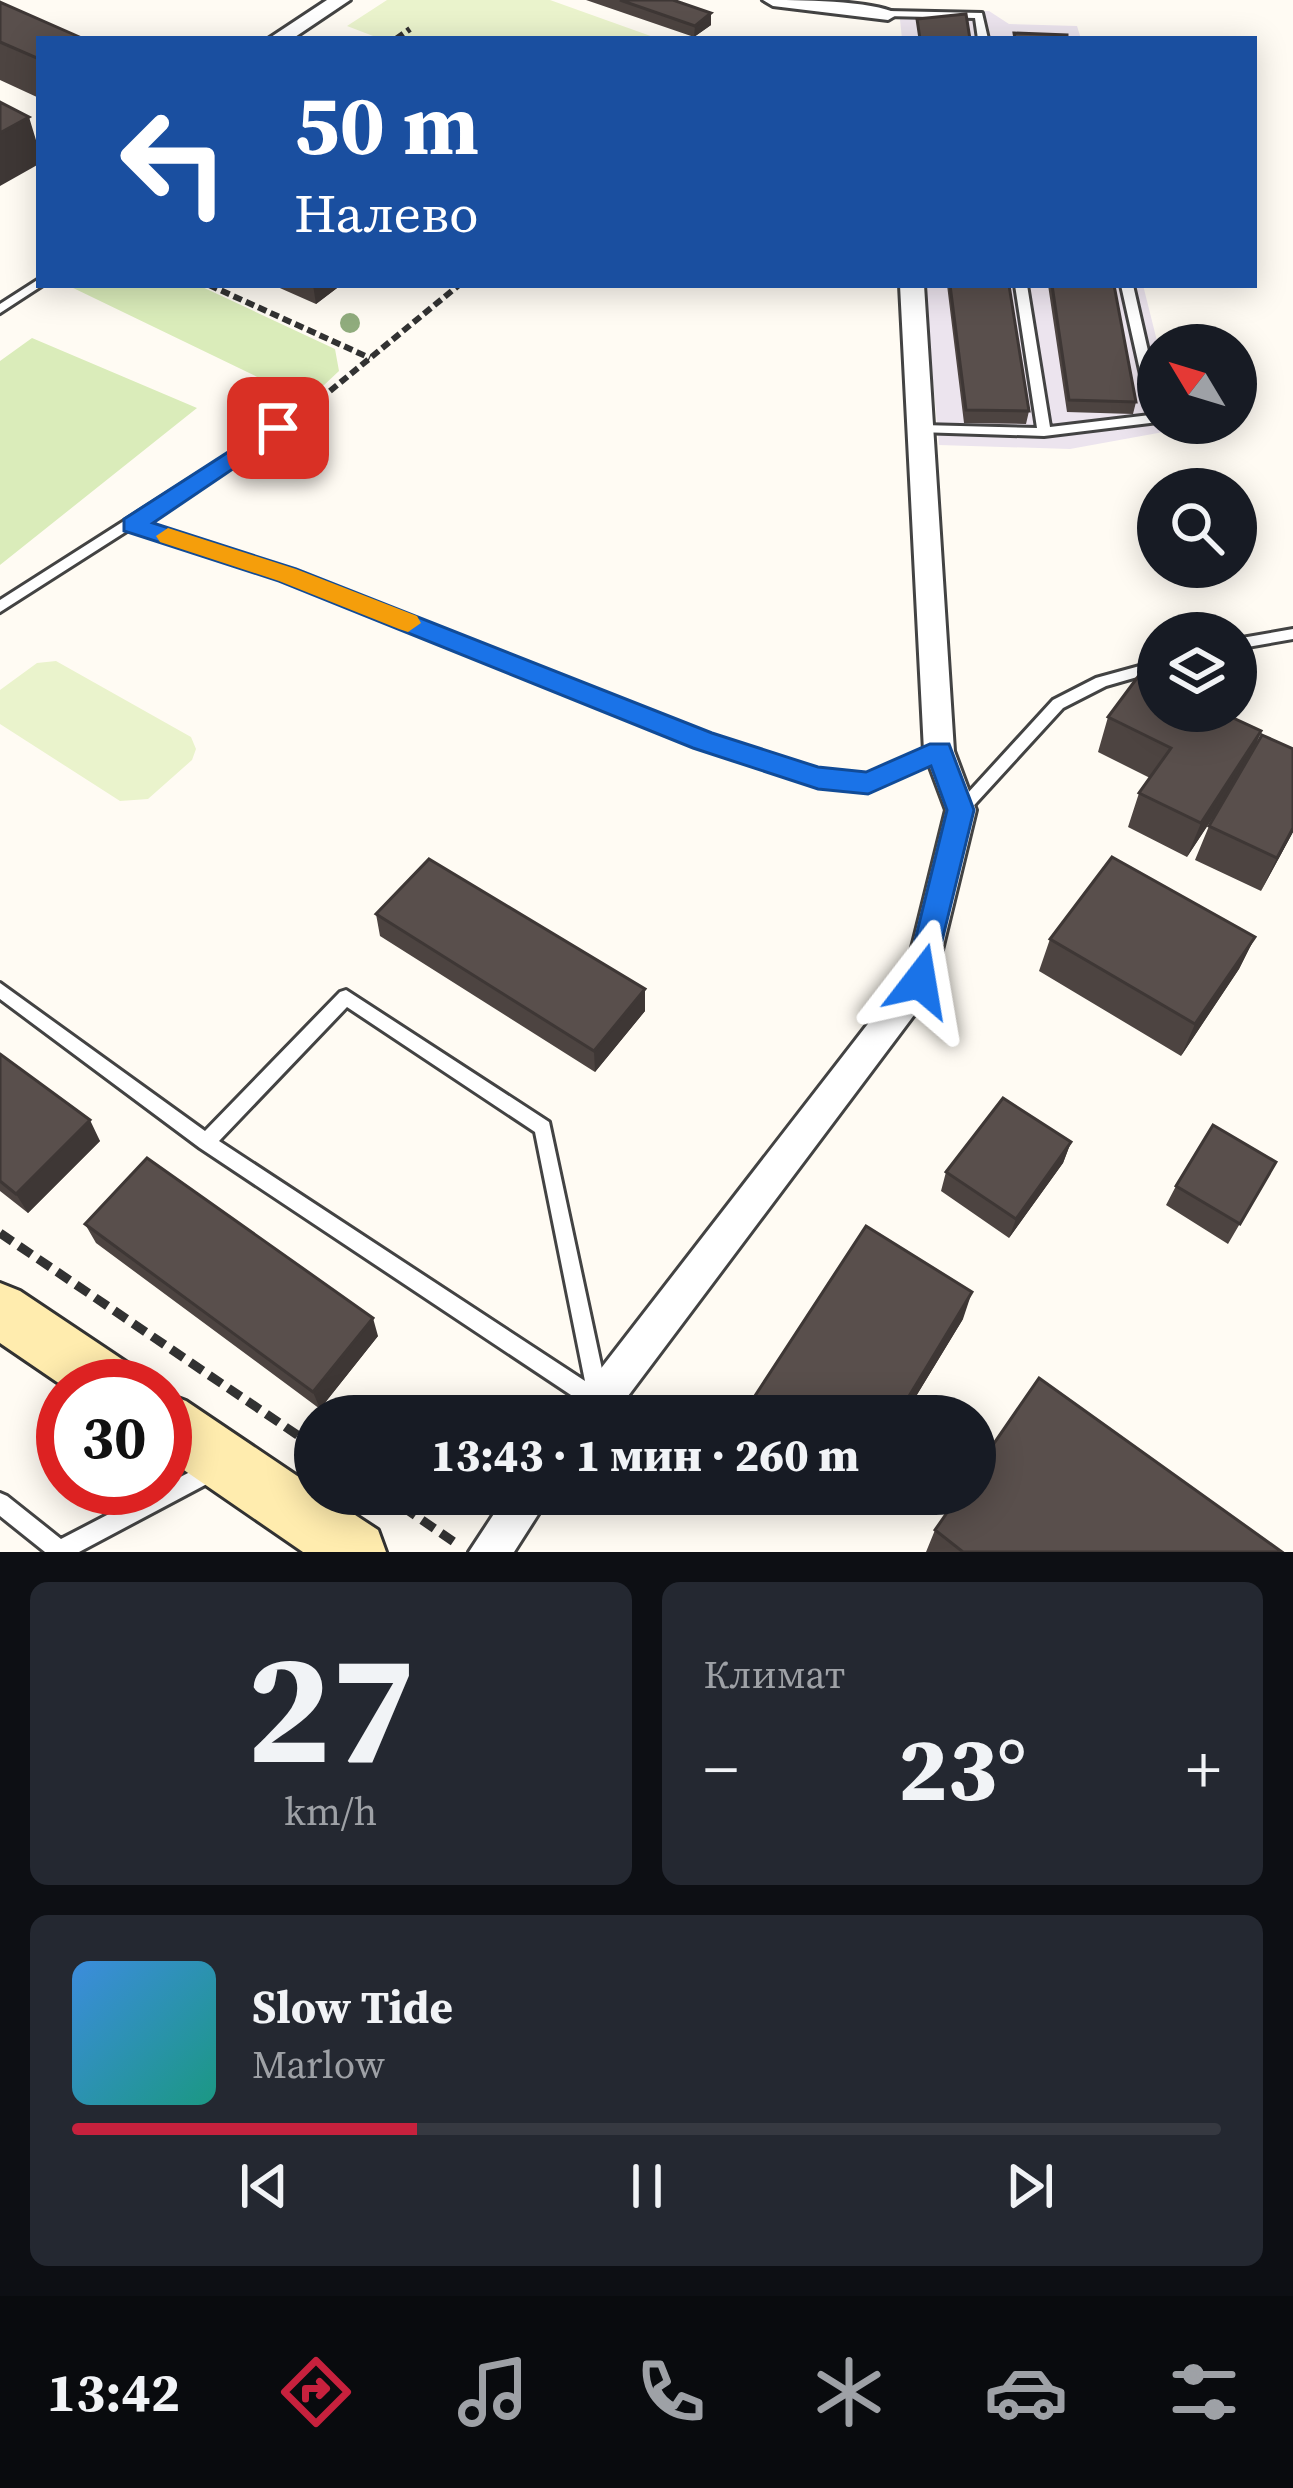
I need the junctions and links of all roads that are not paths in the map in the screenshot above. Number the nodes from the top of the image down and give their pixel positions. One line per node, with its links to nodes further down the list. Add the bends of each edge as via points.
1 (340, 0): 4 (street)
2 (773, 0): 3 (street)
3 (887, 7): 5 (lane, via 979,16)
4 (283, 36)
5 (982, 36)
6 (36, 286): 10 (lane)
7 (912, 288): 12 (street)
8 (1021, 288): 13 (lane)
9 (1128, 288): 13 (lane, via 1157,418)
10 (0, 309)
11 (314, 404): 14 (lane)
12 (922, 429): 13 (lane); 19 (street)
13 (1044, 432)
14 (132, 525): 15 (lane); 19 (lane, via 288,575 703,741 818,778 868,783)
15 (0, 607)
16 (1293, 634): 17 (lane)
17 (1257, 640)
18 (1137, 672): 20 (lane, via 1058,704)
19 (939, 751): 20 (street)
20 (961, 810): 27 (street, via 920,981)
21 (0, 990): 22 (lane)
22 (206, 1142): 25 (lane); 26 (lane, via 346,997 543,1128)
23 (0, 1310): 24 (street)
24 (72, 1359)
25 (574, 1395)
26 (591, 1395)
27 (605, 1395)
28 (192, 1440): 29 (street)
29 (226, 1463): 30 (lane, via 60,1551); 32 (street)
30 (0, 1503)
31 (516, 1515): 33 (street)
32 (356, 1552)
33 (489, 1552)

